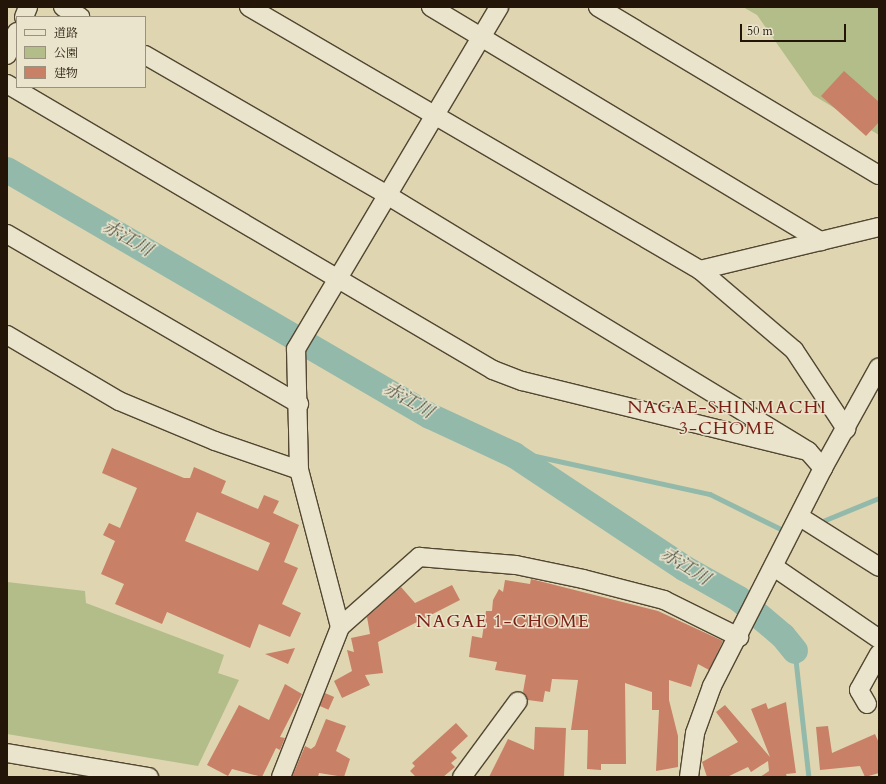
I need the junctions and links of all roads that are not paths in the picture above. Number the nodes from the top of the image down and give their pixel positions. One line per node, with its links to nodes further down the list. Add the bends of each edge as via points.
1 (63, 7): 6 (street)
2 (249, 7): 12 (street)
3 (431, 7): 8 (street)
4 (499, 7): 8 (street)
5 (598, 7): 13 (street)
6 (78, 16)
7 (16, 34): 9 (street)
8 (481, 37): 12 (street); 17 (street)
9 (7, 55)
10 (146, 56): 14 (street)
11 (7, 84): 19 (street)
12 (433, 117): 14 (street); 18 (street)
13 (879, 175)
14 (386, 195): 19 (street); 24 (street)
15 (879, 227): 17 (street)
16 (7, 234): 22 (street)
17 (821, 241): 18 (street)
18 (700, 270): 23 (street, via 794,350)
19 (337, 278): 22 (street, via 296,349); 24 (street, via 493,370 522,381)
20 (7, 335): 26 (street, via 119,401 215,442)
21 (879, 367): 23 (street)
22 (299, 404): 26 (street)
23 (846, 429): 25 (street)
24 (808, 451): 25 (street)
25 (823, 468): 27 (street)
26 (299, 470): 30 (street)
27 (800, 517): 28 (street); 29 (street)
28 (879, 566)
29 (774, 567): 31 (street); 32 (street)
30 (340, 627): 31 (street, via 419,557 516,565 583,579 664,600); 39 (street)
31 (739, 637): 41 (street, via 712,686 695,733)
32 (879, 638)
33 (879, 654): 35 (street, via 860,690)
34 (518, 701): 40 (street)
35 (867, 704)
36 (7, 753): 37 (street)
37 (82, 772): 38 (street)
38 (149, 777)
39 (281, 777)
40 (462, 777)
41 (689, 777)

